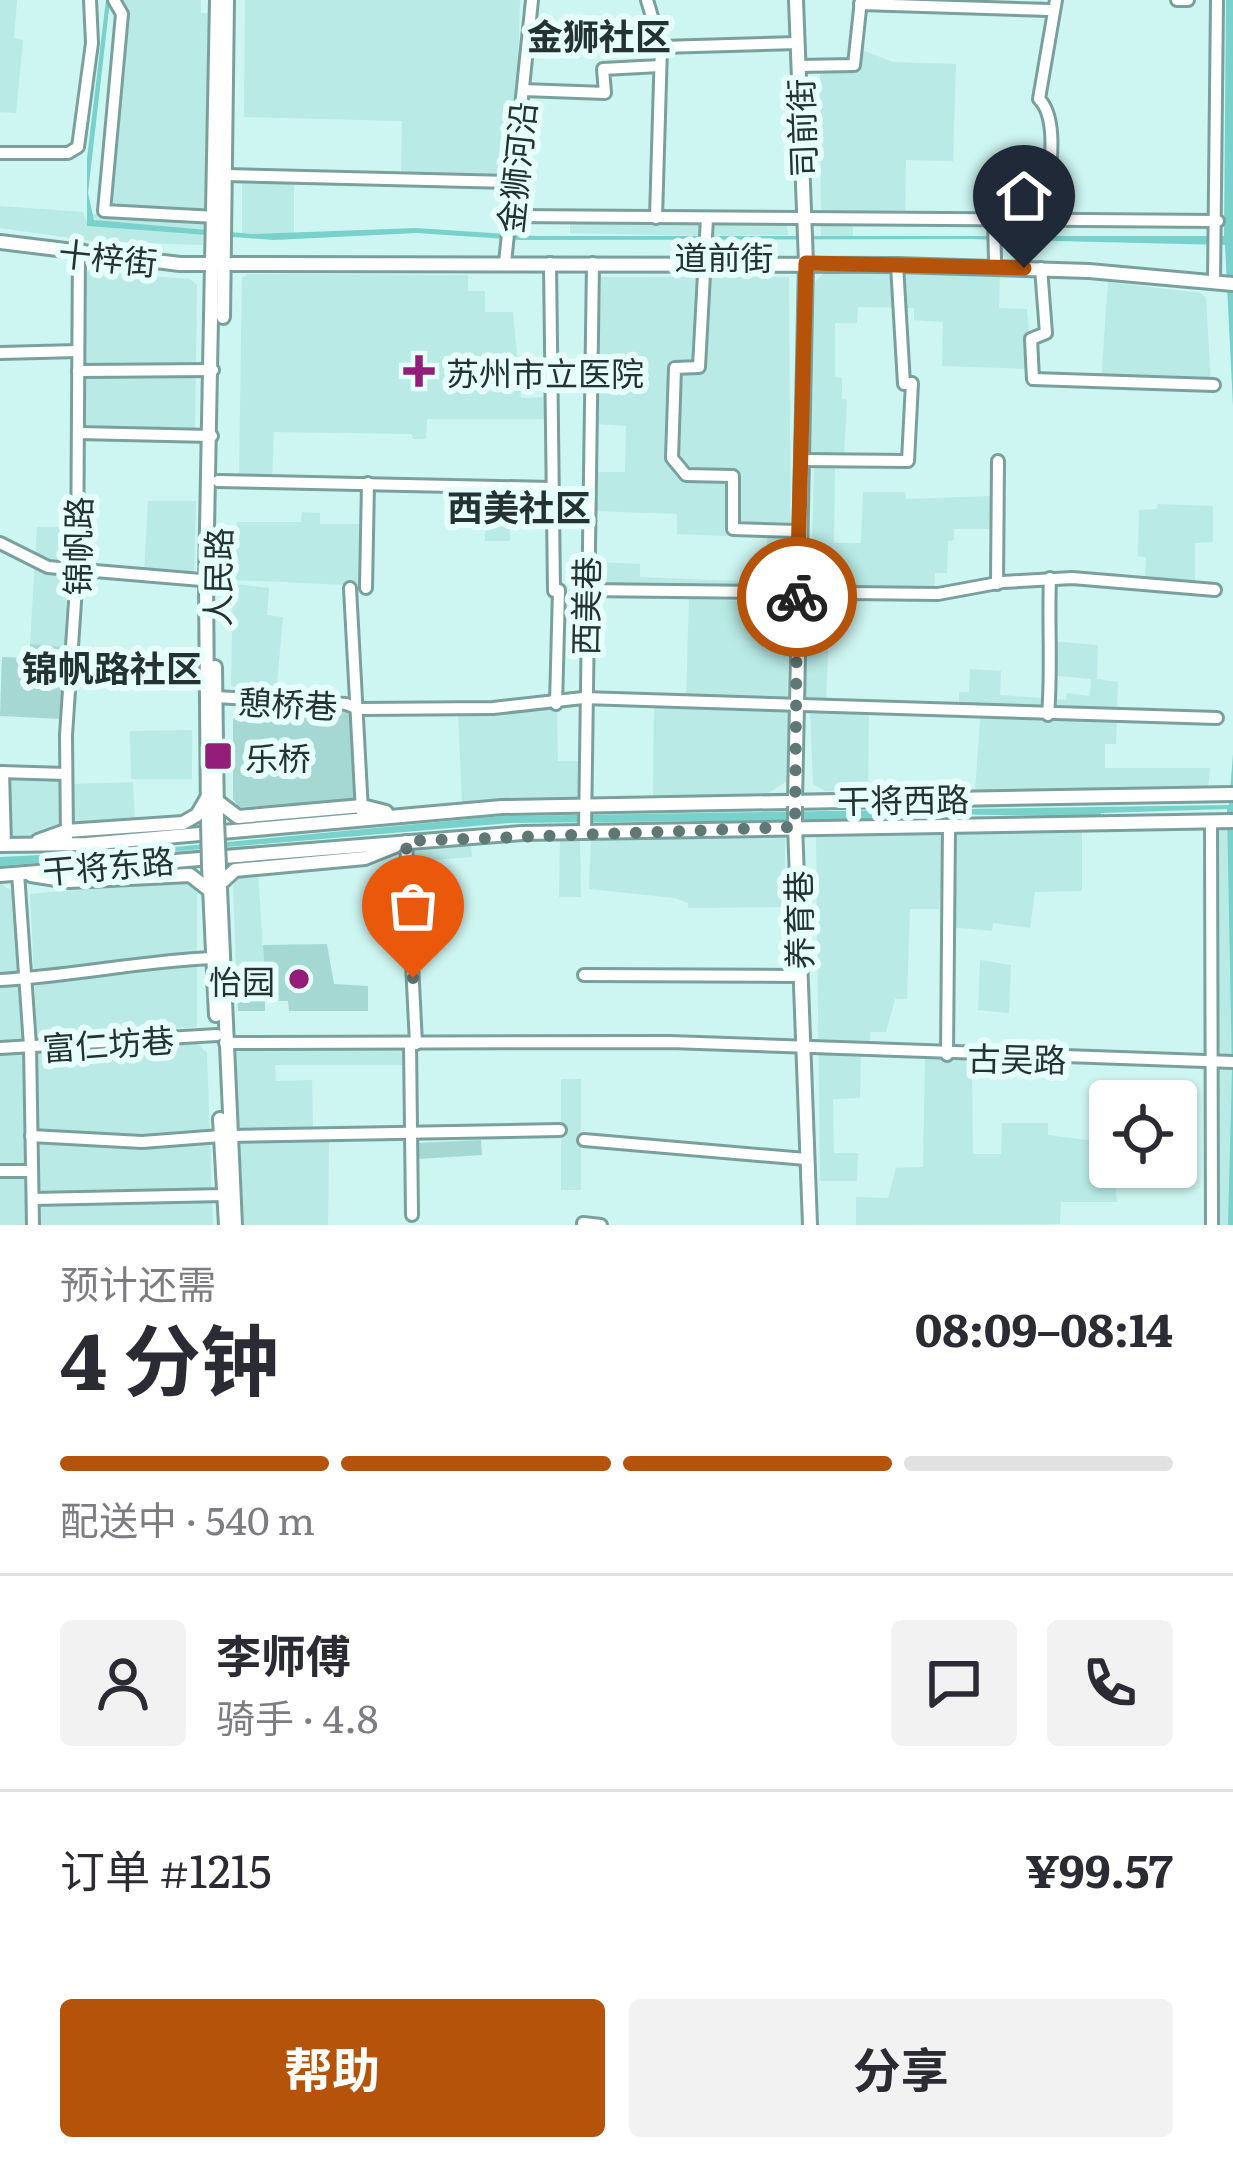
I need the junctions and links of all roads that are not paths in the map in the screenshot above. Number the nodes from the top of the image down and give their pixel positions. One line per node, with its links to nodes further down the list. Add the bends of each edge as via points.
1 (90, 0): 19 (street)
2 (114, 0): 19 (street, via 122,14)
3 (217, 0): 28 (main road, 人民路)
4 (227, 0): 21 (main road, 人民路)
5 (532, 0): 18 (street, 金狮河沿)
6 (646, 0): 14 (street)
7 (796, 0): 13 (main road, 司前街)
8 (1177, 0): 9 (street)
9 (1188, 0)
10 (1217, 0): 17 (street)
11 (861, 2): 12 (street); 16 (street, via 854,65)
12 (1053, 5): 27 (street, via 1039,99 1054,124)
13 (797, 43): 14 (street); 16 (main road, 司前街)
14 (661, 47): 15 (street)
15 (660, 66): 18 (street, via 603,69 604,93); 24 (street)
16 (798, 66): 26 (main road, 司前街)
17 (1223, 78): 29 (street)
18 (523, 90): 22 (street, 金狮河沿)
19 (97, 100): 20 (street, via 78,147); 28 (street, via 104,211)
20 (0, 153)
21 (226, 175): 22 (street); 28 (main road, 人民路)
22 (510, 182): 23 (street, 金狮河沿)
23 (508, 216): 24 (street); 36 (street, 金狮河沿)
24 (656, 218): 25 (street)
25 (707, 218): 26 (street); 32 (street)
26 (803, 218): 30 (street); 33 (main road, 司前街)
27 (1047, 220): 29 (street); 30 (street)
28 (219, 221): 35 (main road, 人民路)
29 (1217, 227): 42 (street)
30 (995, 233): 37 (street)
31 (0, 239): 34 (main road, 十梓街)
32 (705, 249): 33 (main road, 道前街); 36 (main road, 道前街); 39 (main road, 道前街); 55 (street, via 699,367 675,368 672,458 686,475 733,476 733,529)
33 (805, 249): 37 (main road, 道前街); 40 (main road, 道前街); 50 (main road, 养育巷)
34 (78, 251): 35 (main road, 十梓街); 43 (street, 锦帆路)
35 (220, 254): 36 (main road, 道前街); 45 (main road, 人民路); 52 (main road, 人民路)
36 (505, 259): 38 (main road, 道前街)
37 (995, 259): 42 (main road, 道前街)
38 (550, 263): 39 (main road, 道前街); 54 (street)
39 (593, 263): 63 (street, 西美巷)
40 (897, 265): 41 (main road, 道前街); 50 (street, via 904,383 912,383 908,461)
41 (1041, 268): 42 (main road, 道前街); 47 (street, via 1046,333 1031,339 1033,380)
42 (1224, 279)
43 (78, 351): 44 (street); 46 (street, 锦帆路)
44 (0, 352)
45 (213, 370): 46 (street); 49 (main road, 人民路)
46 (78, 371): 48 (street, 锦帆路)
47 (1214, 385)
48 (78, 433): 49 (street); 57 (street, 锦帆路)
49 (212, 436): 59 (main road, 人民路)
50 (801, 460): 55 (main road, 养育巷)
51 (998, 461): 60 (street)
52 (218, 481): 53 (street); 59 (main road, 人民路)
53 (368, 483): 54 (street); 62 (street)
54 (550, 488): 68 (street)
55 (798, 531): 65 (main road, 养育巷)
56 (0, 543): 57 (street)
57 (77, 572): 59 (street); 74 (street, 锦帆路)
58 (1050, 578): 60 (street); 64 (street); 71 (street)
59 (210, 581): 66 (main road, 人民路); 76 (main road, 人民路)
60 (997, 584): 65 (street, via 938,594)
61 (350, 588): 70 (street)
62 (367, 588)
63 (584, 590): 65 (street); 67 (street, 西美巷)
64 (1215, 590)
65 (797, 594): 69 (main road, 养育巷)
66 (215, 697): 70 (street, 憩桥巷); 76 (main road, 人民路)
67 (583, 698): 68 (street, 憩桥巷); 69 (street, 憩桥巷); 79 (street, 西美巷)
68 (556, 704): 70 (street, 憩桥巷)
69 (795, 706): 71 (street, 憩桥巷); 77 (main road, 养育巷)
70 (359, 710): 78 (street)
71 (1048, 715): 72 (street, 憩桥巷)
72 (1217, 718)
73 (2, 772): 74 (street); 87 (street)
74 (66, 774): 85 (street, 锦帆路)
75 (1229, 794): 77 (main road, 干将西路)
76 (212, 798): 78 (main road, via 238,818); 82 (main road, 人民路); 85 (main road, via 183,823)
77 (795, 803): 79 (main road, 干将西路); 83 (main road, 养育巷, bridge)
78 (362, 813): 79 (main road, 干将西路); 82 (main road)
79 (584, 819): 83 (main road, 干将西路); 86 (main road, 干将西路)
80 (1211, 821): 81 (main road, 干将西路); 84 (main road, 干将西路); 105 (street)
81 (1230, 821)
82 (213, 825): 85 (main road, 干将东路); 89 (main road, 人民路, bridge)
83 (795, 825): 84 (main road, 干将西路); 95 (main road, 养育巷)
84 (949, 825): 104 (street)
85 (67, 838): 87 (main road, 干将东路)
86 (406, 841): 88 (main road, 干将西路); 100 (street)
87 (3, 845)
88 (364, 851): 89 (main road); 92 (main road, via 236,870)
89 (215, 862): 90 (main road, 干将东路); 92 (main road, 人民路)
90 (18, 873): 91 (main road, 干将东路); 92 (main road, via 69,881 190,875); 96 (street)
91 (0, 875)
92 (215, 892): 93 (main road, 人民路); 98 (main road, 人民路)
93 (213, 958): 96 (street); 98 (main road, 人民路)
94 (584, 975): 95 (street)
95 (798, 976): 101 (main road, 养育巷)
96 (24, 979): 97 (street); 102 (street)
97 (0, 980)
98 (221, 1039): 100 (street, 富仁坊巷); 102 (street, 富仁坊巷); 109 (main road, 人民路)
99 (583, 1043): 100 (street, 富仁坊巷); 101 (street, 古吴路)
100 (413, 1044): 107 (street)
101 (801, 1045): 104 (street, 古吴路); 111 (main road, 养育巷)
102 (30, 1046): 103 (street, 富仁坊巷); 108 (street)
103 (0, 1048)
104 (946, 1055): 105 (street, 古吴路)
105 (1225, 1062): 122 (street)
106 (560, 1130): 107 (street)
107 (410, 1134): 109 (street); 116 (street)
108 (31, 1136): 109 (street); 112 (street)
109 (225, 1136): 114 (main road, 人民路); 119 (main road, 人民路)
110 (584, 1140): 111 (street)
111 (806, 1159): 121 (main road, 养育巷)
112 (32, 1171): 113 (street); 115 (street)
113 (0, 1172)
114 (224, 1195): 115 (street); 119 (main road, 人民路)
115 (33, 1199): 118 (street)
116 (412, 1215)
117 (583, 1223): 120 (street)
118 (33, 1225)
119 (230, 1225)
120 (601, 1225)
121 (810, 1225)
122 (1212, 1225)

